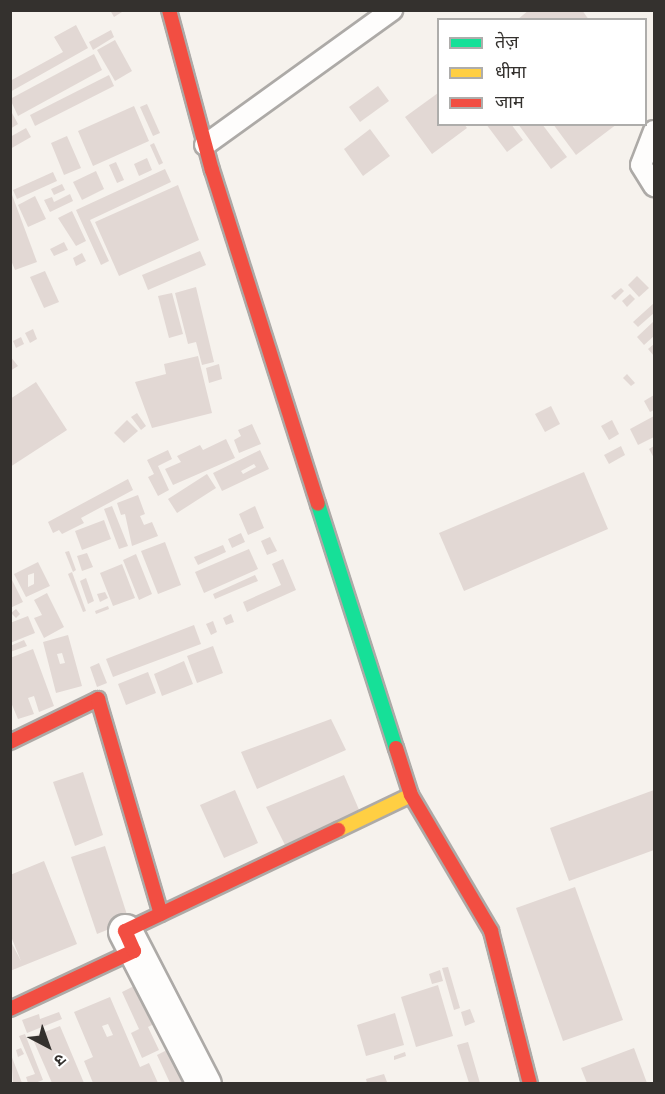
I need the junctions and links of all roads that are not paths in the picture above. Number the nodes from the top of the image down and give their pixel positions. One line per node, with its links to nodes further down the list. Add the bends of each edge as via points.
1 (170, 10): 4 (main road)
2 (392, 10): 4 (lane)
3 (654, 130): 5 (lane, via 641,165)
4 (206, 145): 7 (main road)
5 (654, 186)
6 (10, 742): 8 (main road, via 98,699)
7 (411, 795): 8 (main road); 12 (main road, via 491,931)
8 (161, 914): 9 (main road)
9 (125, 931): 10 (main road, via 134,951); 11 (street)
10 (10, 1009)
11 (204, 1083)
12 (530, 1083)

